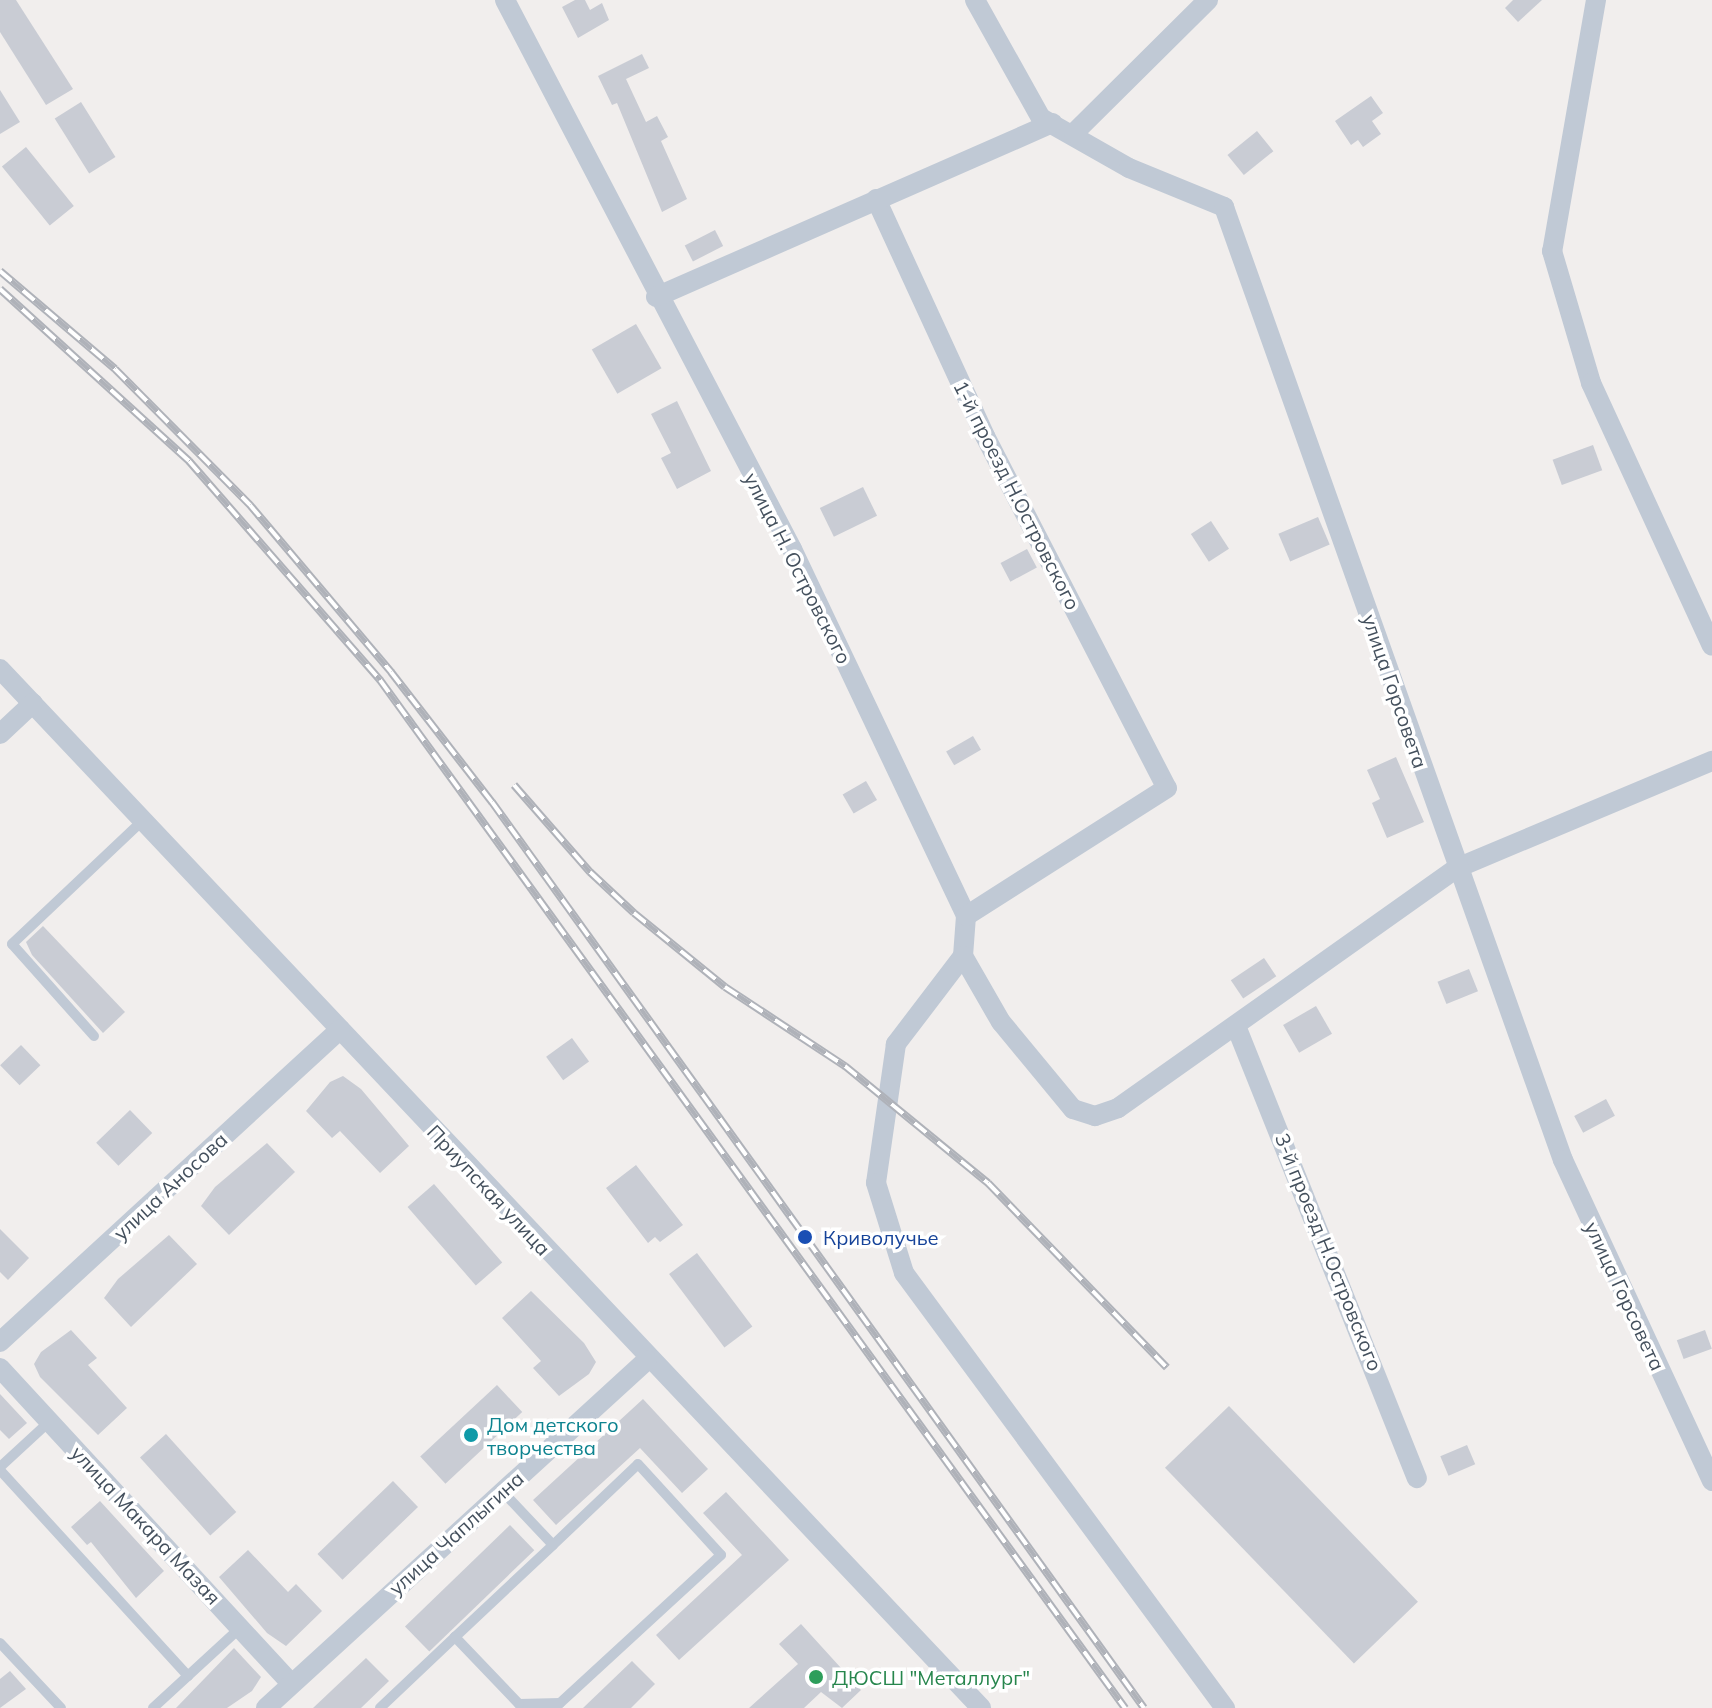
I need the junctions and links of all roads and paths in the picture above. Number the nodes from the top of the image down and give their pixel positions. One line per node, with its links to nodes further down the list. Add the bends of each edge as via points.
1 (505, 0): 8 (street, улица Н. Островского)
2 (975, 0): 5 (street, улица Горсовета, via 1041,118)
3 (1208, 0): 6 (street)
4 (1596, 0): 9 (street, via 1552,251 1591,383)
5 (1053, 123): 6 (street, улица Горсовета); 7 (street)
6 (1074, 133): 15 (street, улица Горсовета, via 1129,168 1224,207)
7 (876, 199): 8 (street); 16 (street, 1-й проезд Н.Островского, via 985,436 1167,788)
8 (656, 297): 16 (street, улица Н. Островского, via 792,549)
9 (1712, 646)
10 (0, 669): 11 (street, Приупская улица)
11 (33, 703): 12 (street); 14 (street, Приупская улица)
12 (0, 734)
13 (1712, 761): 15 (street)
14 (143, 820): 19 (street, Приупская улица); 20 (lane, via 12,944)
15 (1457, 868): 18 (street); 27 (street, улица Горсовета, via 1563,1160)
16 (966, 916): 17 (street, улица Н. Островского)
17 (963, 956): 18 (street, via 1001,1022 1073,1109 1095,1116 1118,1108); 40 (street, via 896,1044 876,1183 904,1273)
18 (1236, 1026): 26 (street, 3-й проезд Н.Островского)
19 (340, 1029): 21 (street, улица Аносова); 22 (street, Приупская улица)
20 (94, 1036)
21 (0, 1342)
22 (647, 1360): 28 (street, улица Чаплыгина); 39 (street, Приупская улица)
23 (0, 1368): 24 (street, улица Макара Мазая)
24 (49, 1422): 25 (lane); 30 (street, улица Макара Мазая)
25 (0, 1468): 33 (lane)
26 (1417, 1478)
27 (1712, 1481)
28 (502, 1491): 29 (lane); 34 (street, улица Чаплыгина)
29 (553, 1545): 31 (lane); 31 (lane, via 638,1464 721,1555 560,1703 519,1704)
30 (241, 1627): 33 (lane); 34 (street, улица Макара Мазая)
31 (455, 1637): 38 (lane)
32 (0, 1643): 35 (lane)
33 (188, 1676): 36 (lane)
34 (291, 1683): 37 (street, улица Чаплыгина)
35 (61, 1708)
36 (153, 1708)
37 (266, 1708)
38 (380, 1708)
39 (981, 1708)
40 (1225, 1708)

